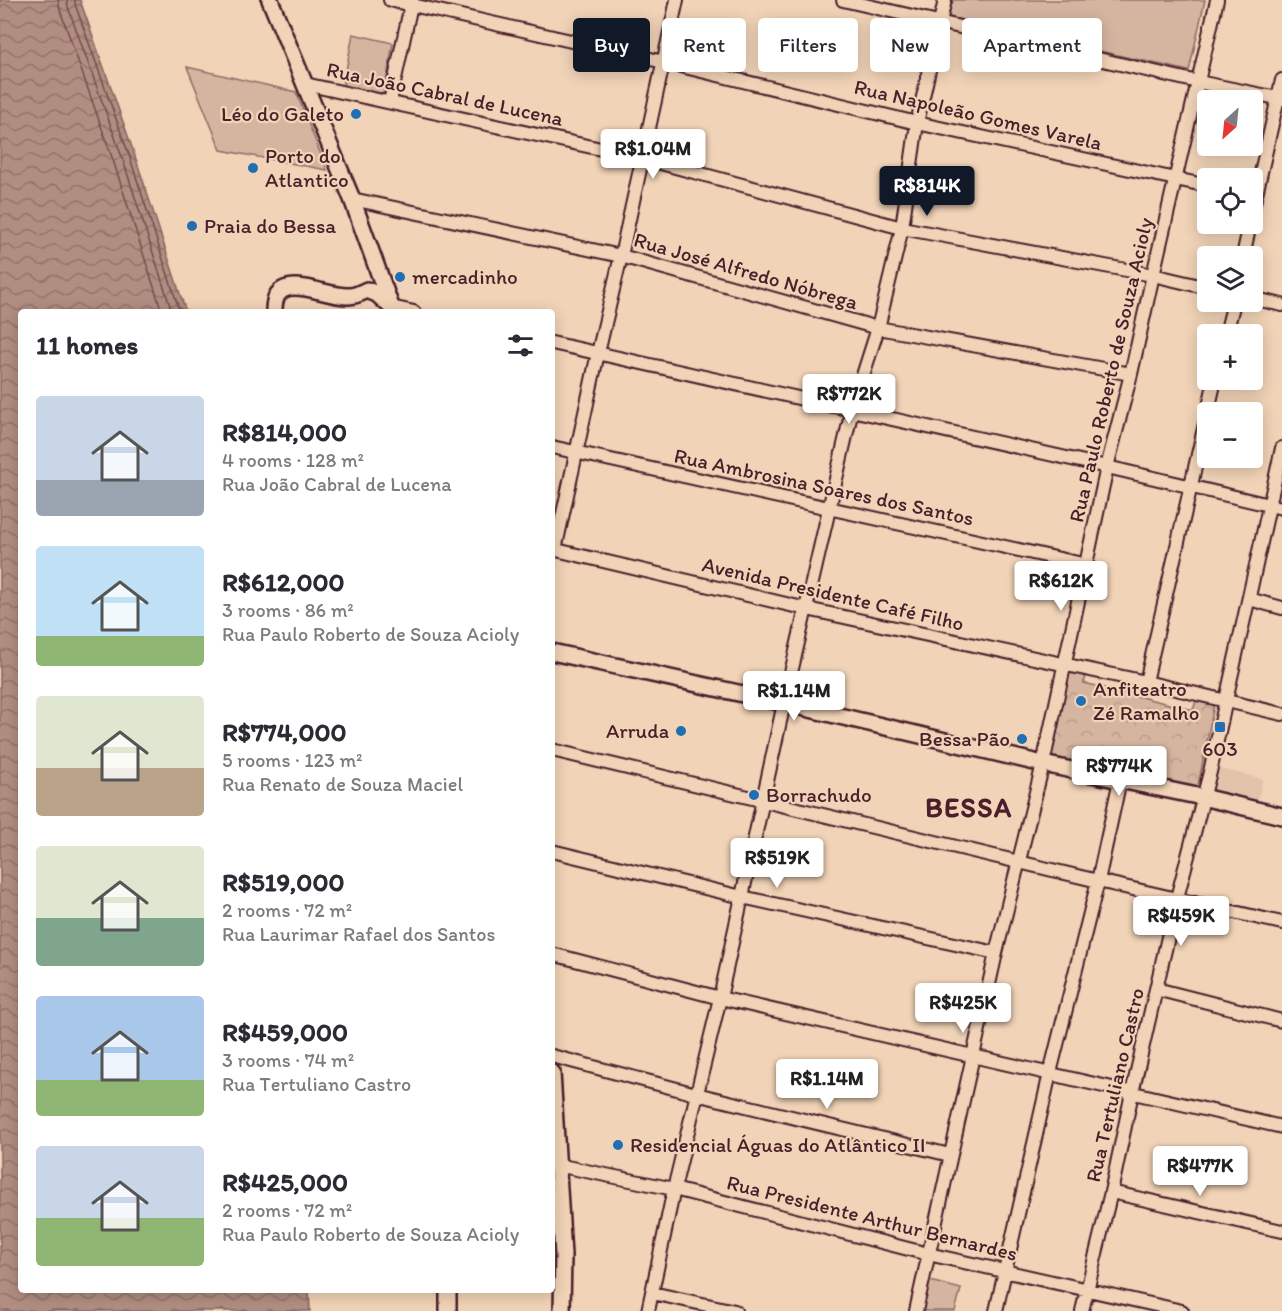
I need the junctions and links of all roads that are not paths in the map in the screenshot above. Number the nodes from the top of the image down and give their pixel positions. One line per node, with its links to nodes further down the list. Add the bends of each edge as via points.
1 (270, 0): 18 (main road)
2 (390, 0): 7 (street, Rua Napoleão Gomes Varela)
3 (677, 0): 8 (street)
4 (843, 0): 9 (street)
5 (945, 0): 10 (street)
6 (1217, 0): 17 (street, Rua Paulo Roberto de Souza Acioly)
7 (412, 2): 12 (street, Rua Napoleão Gomes Varela); 20 (street)
8 (673, 18)
9 (922, 18)
10 (941, 18)
11 (950, 24): 17 (street)
12 (662, 62)
13 (662, 71): 22 (street)
14 (705, 72): 21 (street, Rua Napoleão Gomes Varela)
15 (929, 72): 21 (street)
16 (1282, 80): 19 (street)
17 (1198, 82): 19 (street); 24 (street, Rua Paulo Roberto de Souza Acioly)
18 (305, 84): 20 (street, Rua João Cabral de Lucena); 26 (main road)
19 (1280, 99): 23 (street)
20 (390, 102): 22 (street, Rua João Cabral de Lucena)
21 (917, 123): 24 (street, Rua Napoleão Gomes Varela); 27 (street)
22 (642, 158): 27 (street, Rua João Cabral de Lucena); 29 (street)
23 (1262, 168)
24 (1175, 179): 25 (street, Rua Napoleão Gomes Varela); 30 (street, Rua Paulo Roberto de Souza Acioly)
25 (1197, 184)
26 (352, 199): 28 (main road); 29 (street, Rua José Alfredo Nóbrega)
27 (902, 228): 30 (street, Rua João Cabral de Lucena); 37 (street)
28 (372, 255): 32 (main road); 36 (main road)
29 (621, 256): 37 (street, Rua José Alfredo Nóbrega); 39 (street)
30 (1153, 275): 31 (street, Rua João Cabral de Lucena); 40 (street, Rua Paulo Roberto de Souza Acioly)
31 (1197, 285)
32 (367, 290): 35 (main road, via 340,296 294,286 279,293); 36 (main road)
33 (1263, 301): 34 (street)
34 (1282, 305)
35 (274, 309)
36 (392, 309)
37 (878, 328): 40 (street, Rua José Alfredo Nóbrega); 42 (street)
38 (555, 344): 39 (street)
39 (598, 353): 42 (street); 45 (street)
40 (1131, 374): 46 (street, Rua Paulo Roberto de Souza Acioly)
41 (1213, 390): 47 (street)
42 (852, 410): 46 (street); 49 (street)
43 (555, 448): 45 (street, Rua Ambrosina Soares dos Santos)
44 (1282, 448): 48 (street, Rua Tertuliano Castro)
45 (576, 453): 49 (street, Rua Ambrosina Soares dos Santos); 51 (street)
46 (1107, 467): 47 (street); 53 (street, Rua Paulo Roberto de Souza Acioly)
47 (1190, 487): 48 (street); 59 (street)
48 (1269, 505): 50 (street); 54 (street, Rua Tertuliano Castro)
49 (830, 508): 53 (street, Rua Ambrosina Soares dos Santos); 56 (street)
50 (1282, 508)
51 (555, 545)
52 (555, 549): 56 (street, Avenida Presidente Café Filho)
53 (1087, 565): 58 (street, Rua Paulo Roberto de Souza Acioly)
54 (1249, 600): 55 (street); 60 (street, Rua Tertuliano Castro)
55 (1282, 608)
56 (807, 609): 58 (street, Avenida Presidente Café Filho); 61 (street)
57 (555, 653): 61 (main road)
58 (1065, 665): 59 (street, Avenida Presidente Café Filho); 64 (street, Rua Paulo Roberto de Souza Acioly)
59 (1146, 682): 60 (street, Avenida Presidente Café Filho)
60 (1225, 701): 62 (street, Avenida Presidente Café Filho); 66 (street, Rua Tertuliano Castro)
61 (784, 703): 64 (main road); 67 (street)
62 (1282, 714)
63 (555, 751): 67 (street)
64 (1043, 764): 65 (main road); 70 (street, Rua Paulo Roberto de Souza Acioly)
65 (1120, 780): 66 (main road); 71 (street)
66 (1202, 796): 68 (main road); 73 (street, Rua Tertuliano Castro)
67 (763, 801): 70 (street); 72 (street)
68 (1282, 816)
69 (555, 852): 72 (street)
70 (1018, 862): 71 (street); 75 (street, Rua Paulo Roberto de Souza Acioly)
71 (1098, 881): 73 (street); 82 (street)
72 (742, 897): 75 (street); 78 (street)
73 (1177, 898): 74 (street); 77 (street, Rua Tertuliano Castro)
74 (1282, 922)
75 (996, 953): 80 (street, Rua Paulo Roberto de Souza Acioly)
76 (555, 955): 78 (street)
77 (1156, 989): 79 (street); 83 (street, Rua Tertuliano Castro)
78 (720, 998): 80 (street); 84 (street)
79 (1282, 1021)
80 (973, 1056): 82 (street); 86 (street, Rua Paulo Roberto de Souza Acioly)
81 (555, 1057): 84 (street)
82 (1050, 1073): 83 (street); 92 (street)
83 (1132, 1093): 85 (street); 89 (street, Rua Tertuliano Castro)
84 (696, 1094): 86 (street); 88 (street)
85 (1282, 1127)
86 (950, 1155): 91 (street, Rua Paulo Roberto de Souza Acioly)
87 (555, 1164): 88 (street, Rua Presidente Arthur Bernardes); 97 (main road, via 563,1255)
88 (674, 1189): 91 (street, Rua Presidente Arthur Bernardes); 95 (street)
89 (1111, 1192): 90 (street); 93 (street, Rua Tertuliano Castro)
90 (1282, 1231)
91 (928, 1254): 92 (street, Rua Presidente Arthur Bernardes); 100 (street, Rua Paulo Roberto de Souza Acioly)
92 (1005, 1273): 93 (street, Rua Presidente Arthur Bernardes); 101 (street)
93 (1087, 1290): 102 (street, Rua Tertuliano Castro); 103 (street, Rua Presidente Arthur Bernardes)
94 (448, 1293): 96 (main road)
95 (652, 1293): 98 (street); 99 (street)
96 (448, 1311)
97 (562, 1311)
98 (648, 1311)
99 (735, 1311)
100 (916, 1311)
101 (996, 1311)
102 (1082, 1311)
103 (1182, 1311)

